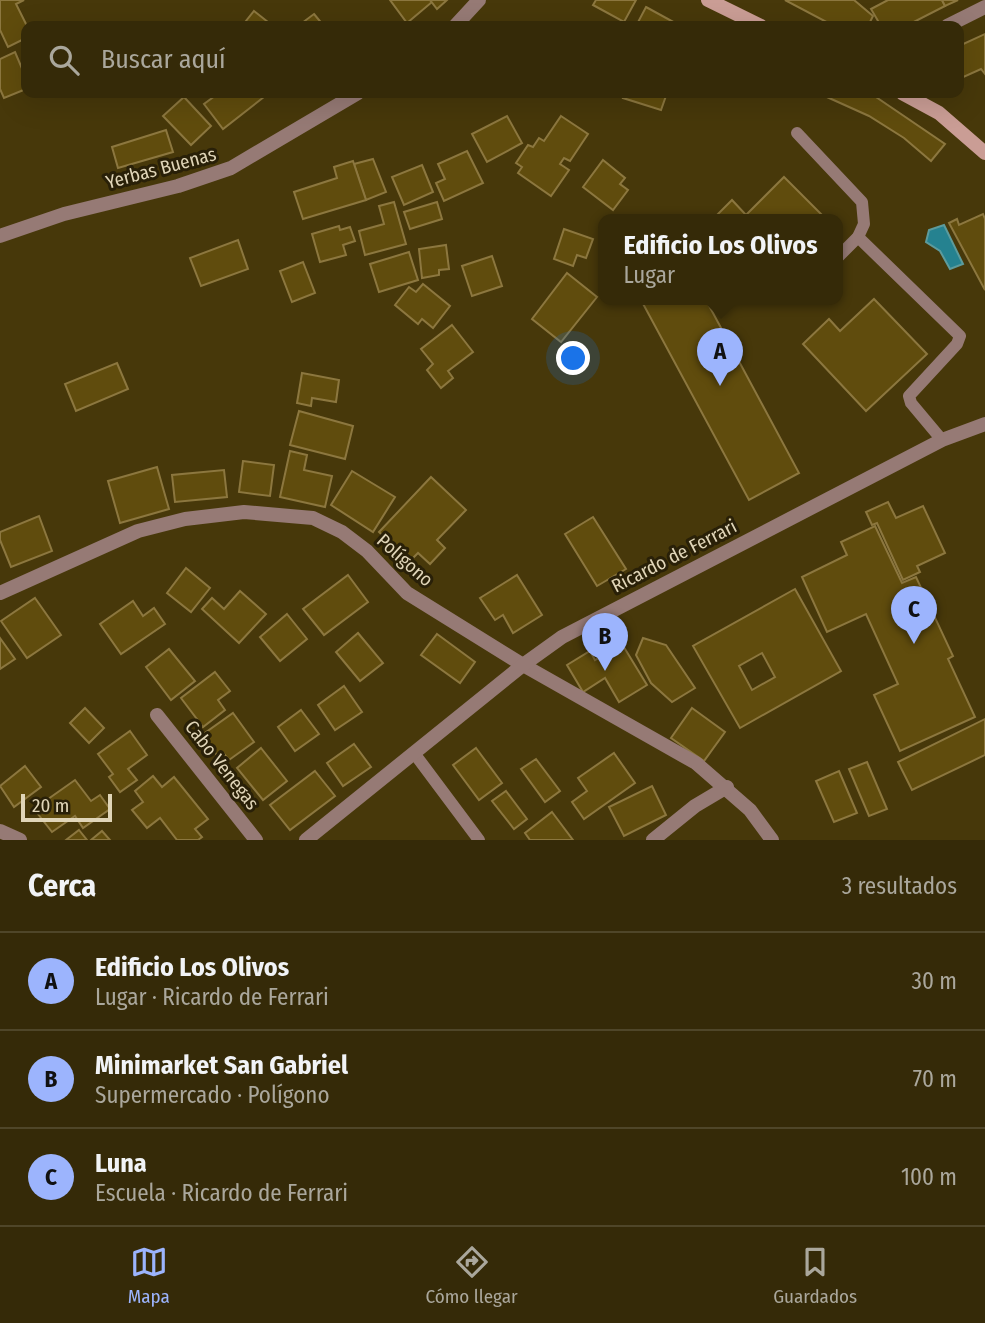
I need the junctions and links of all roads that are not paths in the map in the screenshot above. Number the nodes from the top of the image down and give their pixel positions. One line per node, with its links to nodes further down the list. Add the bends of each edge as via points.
1 (479, 0): 4 (street)
2 (708, 0): 5 (main road)
3 (985, 7): 6 (street)
4 (460, 21)
5 (751, 21)
6 (957, 21)
7 (350, 98): 11 (street, Yerbas Buenas, via 231,169)
8 (911, 98): 10 (main road, via 939,113)
9 (797, 133): 12 (lane, via 862,202 864,224)
10 (985, 153)
11 (0, 236)
12 (858, 237): 13 (lane); 15 (lane, via 960,337 909,396)
13 (843, 252)
14 (985, 424): 15 (street, Ricardo de Ferrari)
15 (942, 440): 17 (street, Ricardo de Ferrari, via 606,612)
16 (0, 593): 17 (street, Polígono, via 138,531 185,519 277,513 313,518 342,532 407,593)
17 (523, 665): 19 (street, Ricardo de Ferrari); 20 (street, Polígono, via 654,737)
18 (157, 715): 23 (street, Cabo Venegas)
19 (414, 752): 24 (street, Ricardo de Ferrari); 25 (lane)
20 (727, 787): 26 (street); 27 (street, Polígono)
21 (0, 831): 22 (street)
22 (20, 840)
23 (256, 840)
24 (306, 840)
25 (479, 840)
26 (653, 840)
27 (772, 840)

